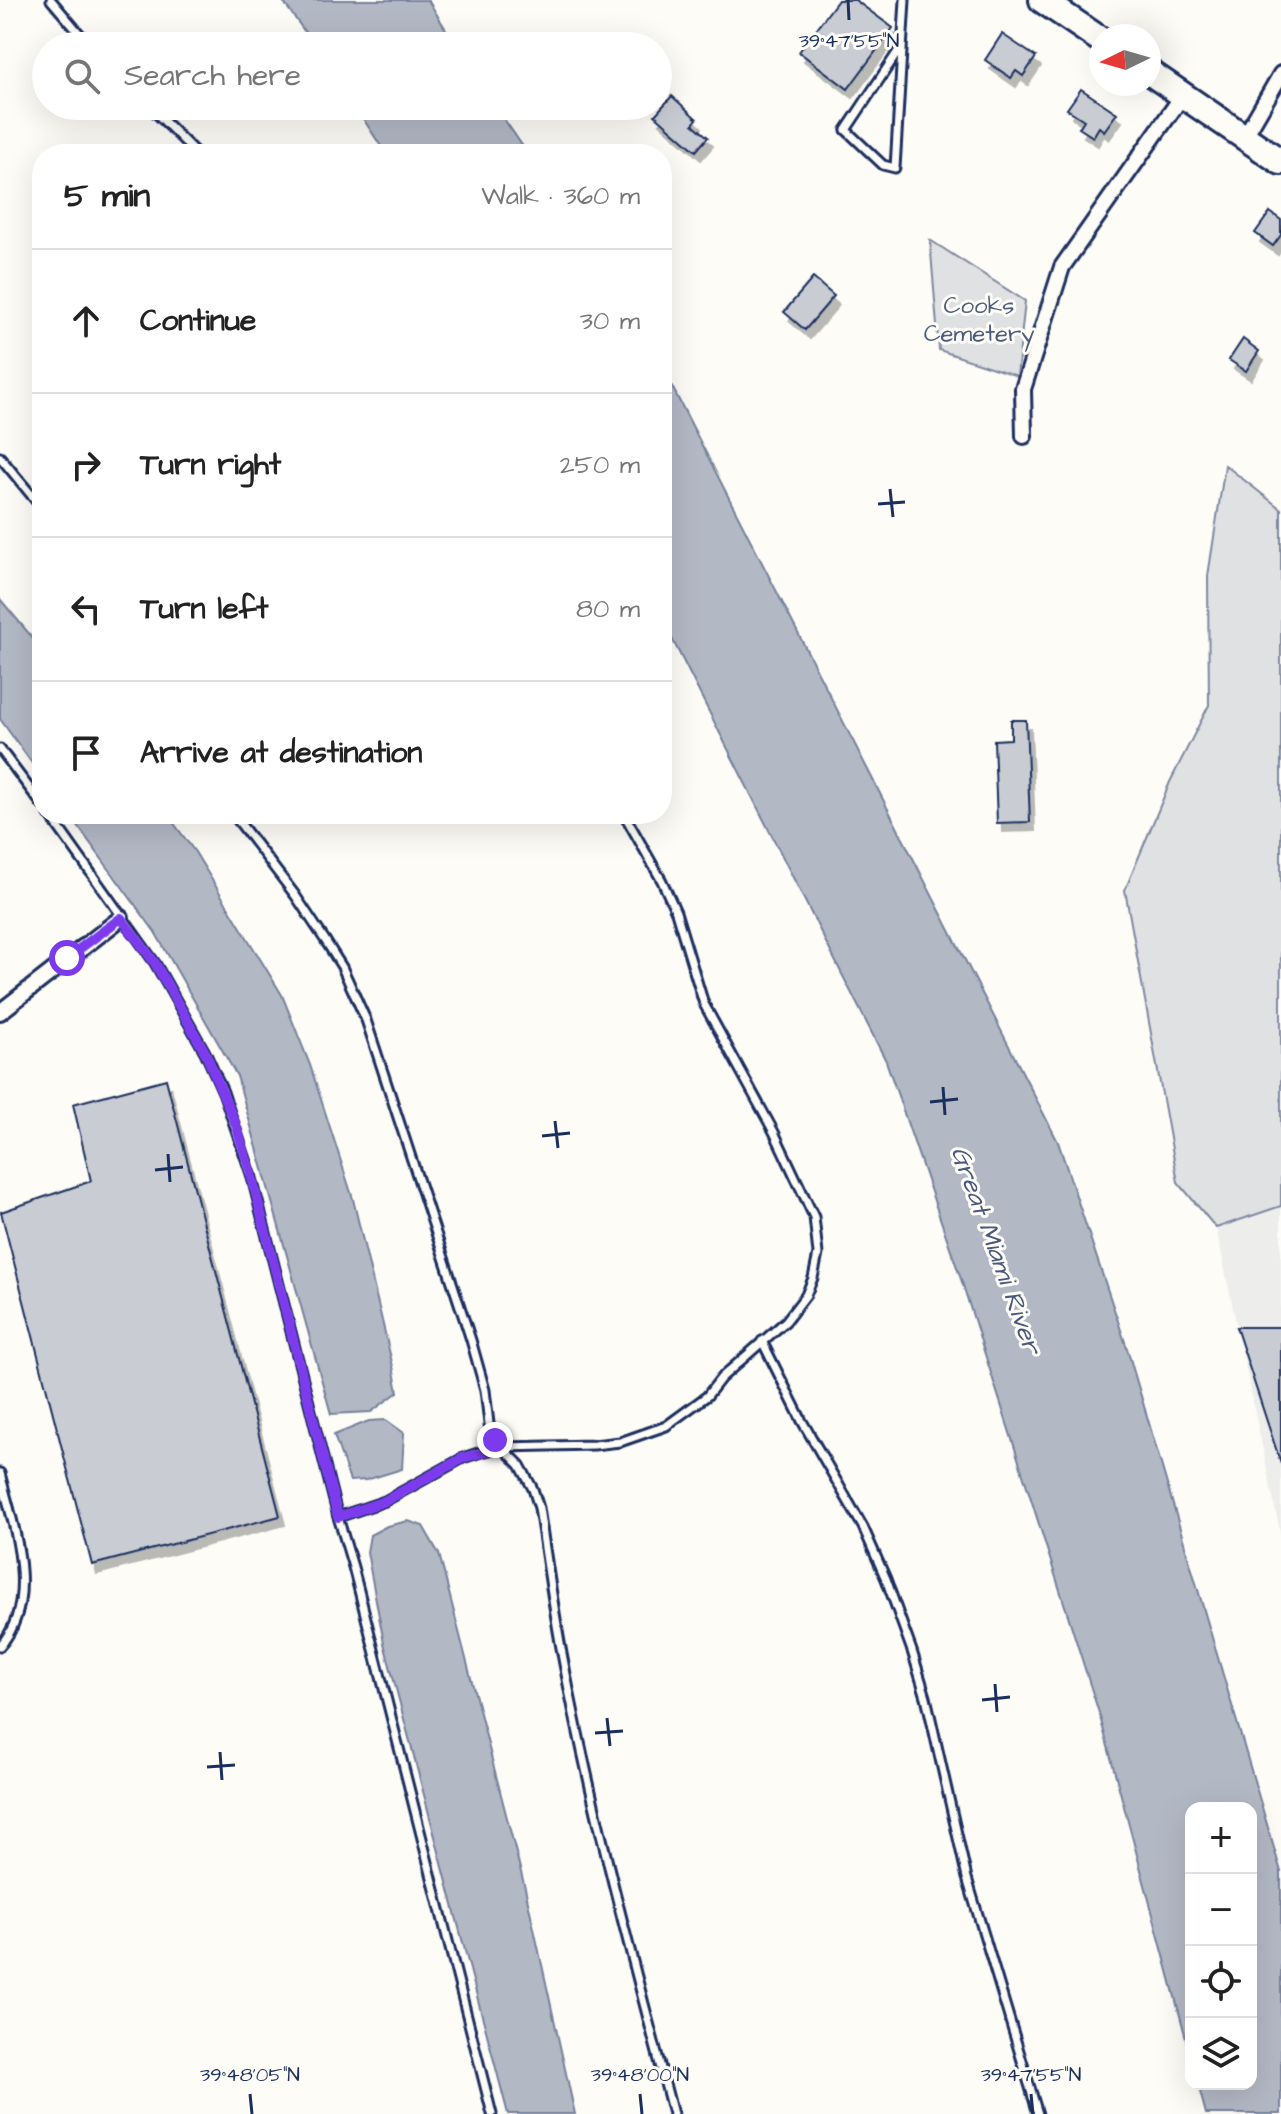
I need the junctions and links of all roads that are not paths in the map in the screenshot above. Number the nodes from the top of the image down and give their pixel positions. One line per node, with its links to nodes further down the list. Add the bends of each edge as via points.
1 (51, 0): 4 (lane)
2 (905, 0): 6 (lane)
3 (1042, 0): 5 (main road)
4 (78, 32)
5 (1089, 32)
6 (901, 47): 6 (lane, via 898,159 895,168 883,165 846,130)
7 (1281, 74): 11 (street)
8 (1161, 80): 9 (main road)
9 (1183, 95): 11 (main road); 14 (street, via 1062,267 1023,389)
10 (163, 120): 12 (lane)
11 (1245, 136): 13 (main road)
12 (187, 144)
13 (1281, 162)
14 (1024, 436)
15 (0, 457): 16 (lane)
16 (32, 496)
17 (0, 749): 18 (lane)
18 (32, 792)
19 (56, 824): 22 (lane)
20 (241, 824): 25 (lane, via 325,940 366,1020 471,1340 490,1432)
21 (630, 824): 24 (lane, via 676,912 704,1004 814,1217 818,1254 813,1278 795,1311)
22 (121, 918): 23 (street); 27 (lane, via 155,963 205,1052 236,1125)
23 (0, 1012)
24 (762, 1341): 25 (lane, via 686,1413 646,1435 594,1445); 31 (lane, via 863,1527 907,1636 981,1932)
25 (502, 1447): 27 (lane, via 463,1458 385,1501); 30 (lane, via 520,1465 539,1508 577,1728)
26 (0, 1473): 28 (lane, via 17,1542 22,1593 11,1633)
27 (338, 1517): 29 (lane)
28 (0, 1646)
29 (492, 2114)
30 (673, 2114)
31 (1038, 2114)

